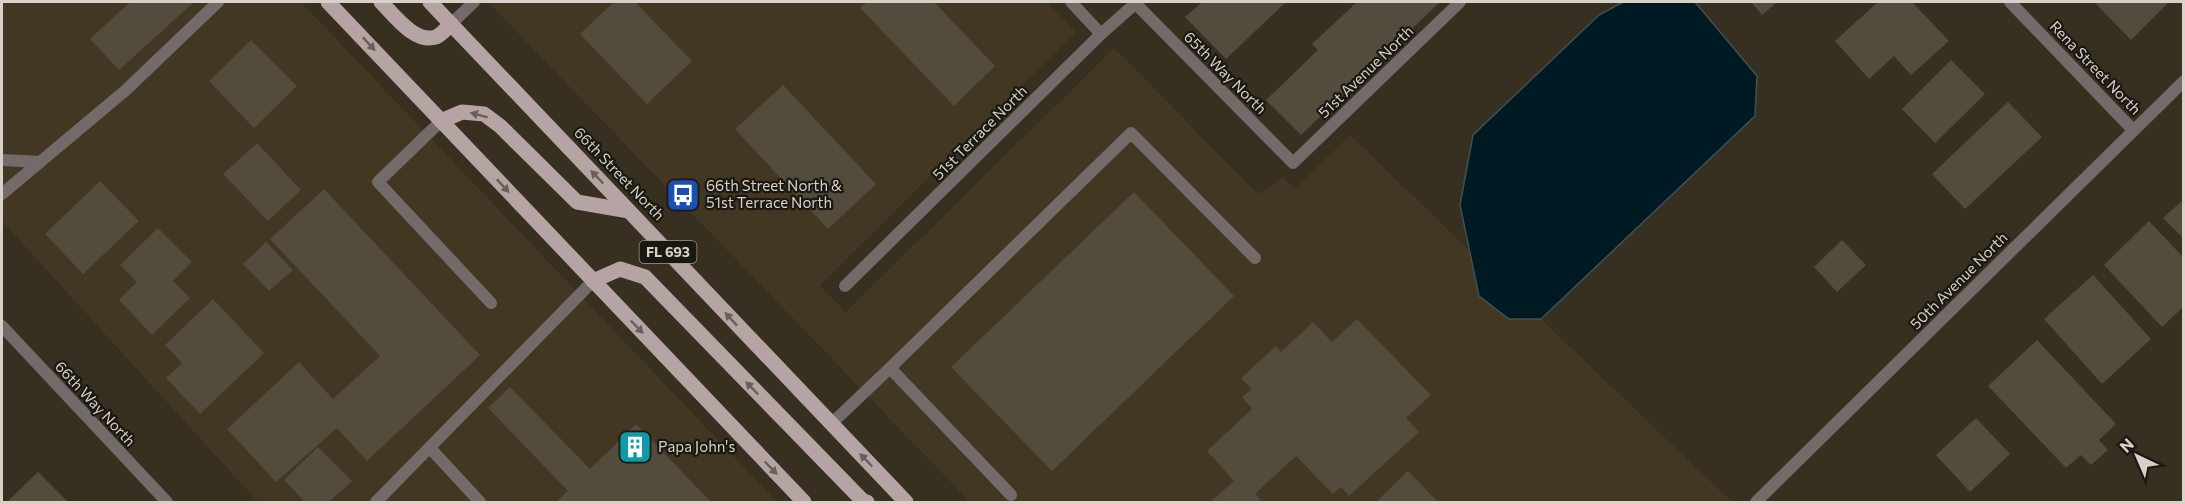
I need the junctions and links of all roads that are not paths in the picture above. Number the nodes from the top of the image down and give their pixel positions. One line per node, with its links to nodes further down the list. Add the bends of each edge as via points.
1 (218, 2): 16 (street, via 126,90)
2 (328, 2): 13 (main road, one-way to 13)
3 (381, 2): 10 (main road, via 421,37 437,37)
4 (430, 2): 10 (main road, 66th Street North / FL 693)
5 (474, 2): 10 (street)
6 (1071, 2): 11 (street)
7 (1136, 2): 11 (street, 51st Terrace North); 17 (street, 65th Way North)
8 (1460, 2): 17 (street, 51st Avenue North)
9 (2010, 2): 14 (street, Rena Street North)
10 (452, 24): 19 (main road, 66th Street North / FL 693, one-way to 10)
11 (1101, 34): 22 (street, 51st Terrace North)
12 (2184, 81): 14 (street, 50th Avenue North)
13 (441, 121): 19 (main road, one-way to 13, via 577,202 484,114 462,112); 21 (main road, one-way to 21); 23 (street, via 378,182)
14 (2133, 130): 35 (street, 50th Avenue North)
15 (2, 160): 16 (street)
16 (40, 162): 18 (street)
17 (1293, 163)
18 (2, 194)
19 (629, 210): 26 (main road, 66th Street North / FL 693, one-way to 19)
20 (1255, 258): 25 (street, via 1131,133)
21 (593, 281): 27 (street); 32 (main road, one-way to 32); 33 (main road, one-way to 21, via 645,277 620,269)
22 (845, 286)
23 (491, 303)
24 (2, 326): 29 (street, 66th Way North)
25 (890, 368): 26 (street); 28 (street)
26 (831, 424): 34 (main road, 66th Street North / FL 693, one-way to 26)
27 (430, 448): 30 (street); 31 (street)
28 (1011, 495)
29 (166, 502)
30 (376, 502)
31 (480, 502)
32 (804, 502)
33 (867, 502)
34 (906, 502)
35 (1756, 502)

